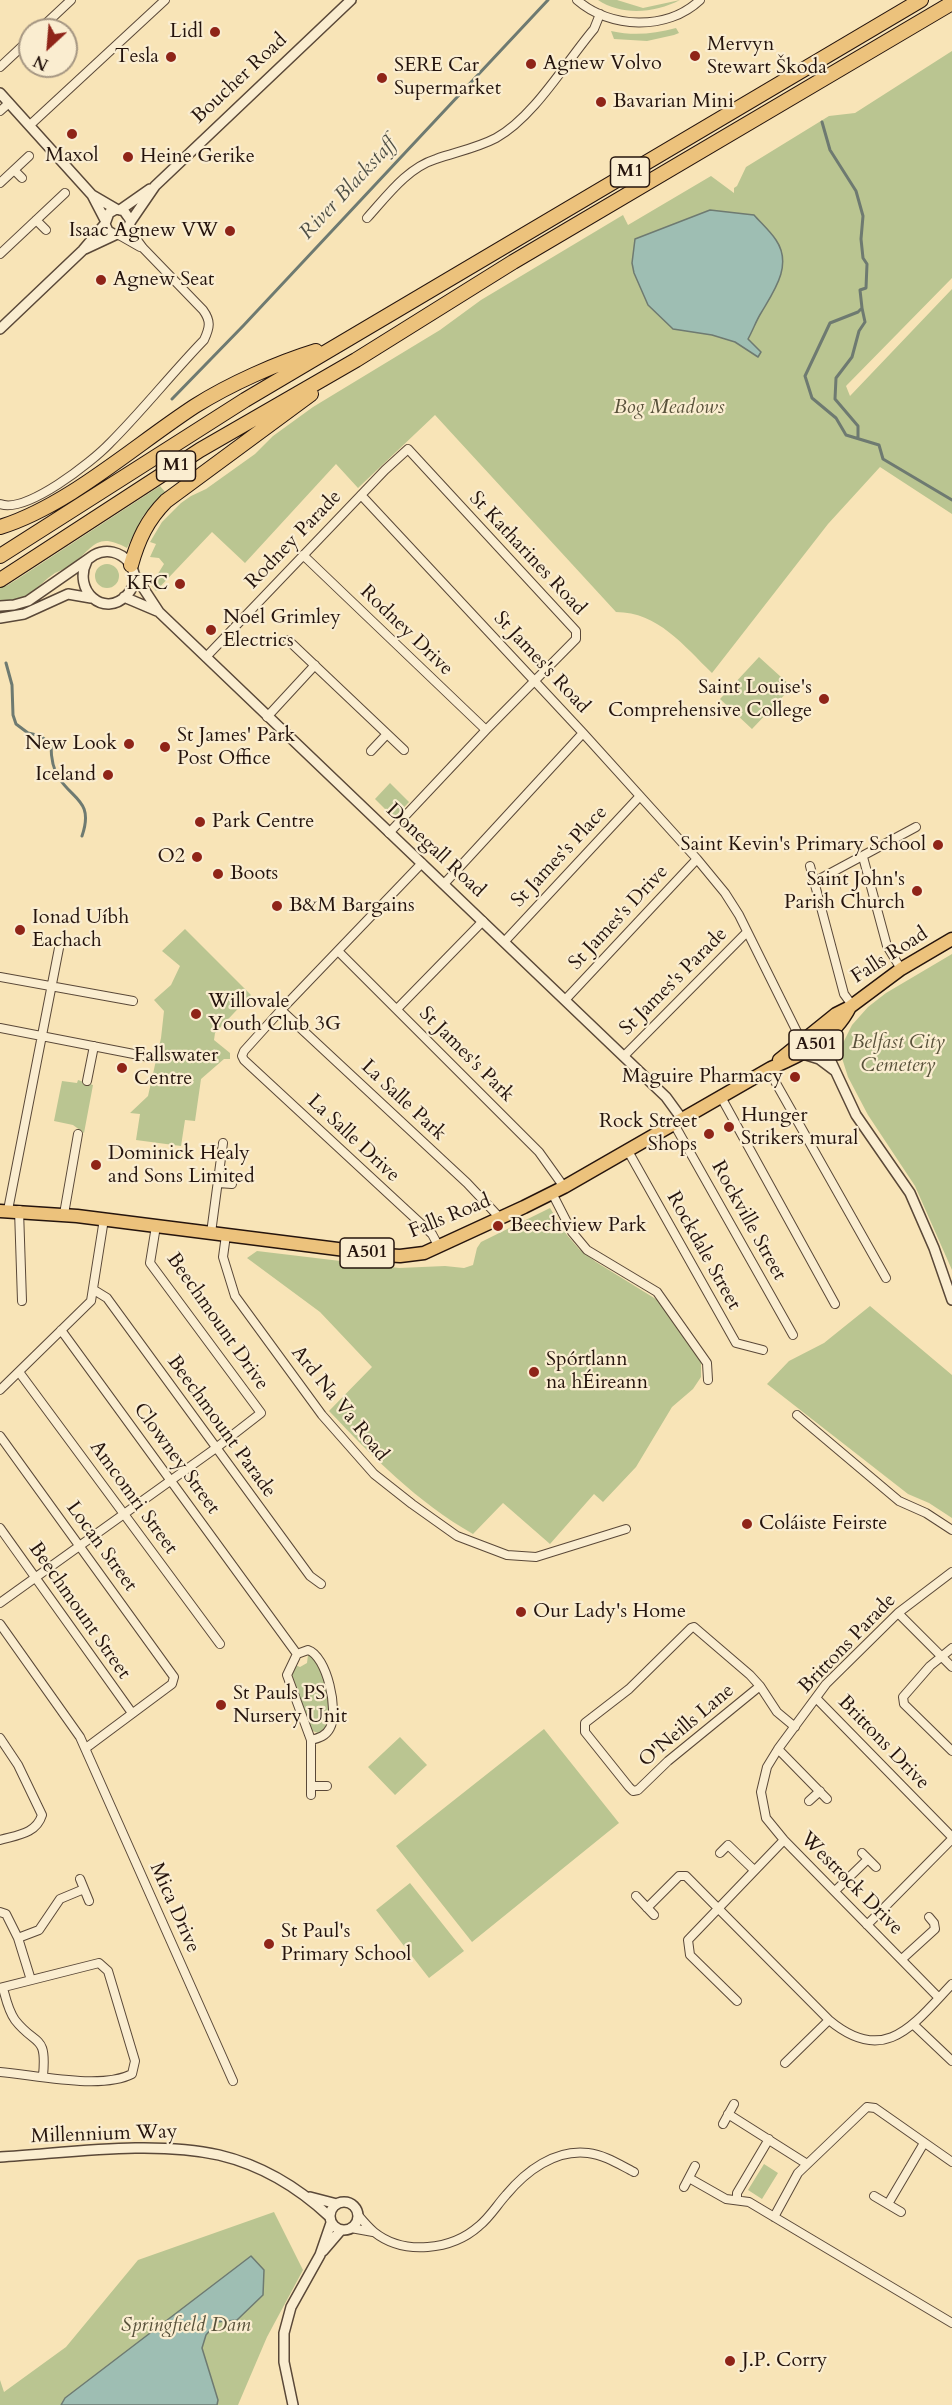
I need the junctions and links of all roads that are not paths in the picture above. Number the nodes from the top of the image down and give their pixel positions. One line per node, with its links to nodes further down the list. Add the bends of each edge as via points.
1 (71, 0): 9 (street)
2 (165, 0): 15 (street)
3 (351, 0): 20 (street, Boucher Road)
4 (577, 0): 8 (street)
5 (700, 0): 8 (street, via 658,21 633,23)
6 (921, 0): 34 (highway, M1)
7 (952, 3): 35 (highway, M1, via 513,262)
8 (600, 14): 24 (street, via 594,29 525,116 497,137 417,168)
9 (52, 18)
10 (18, 50): 11 (street)
11 (0, 67)
12 (0, 93): 13 (street)
13 (9, 103): 14 (street); 15 (street)
14 (0, 111)
15 (30, 125): 22 (street)
16 (29, 156): 17 (street)
17 (14, 170): 18 (street); 19 (street)
18 (22, 178)
19 (0, 183)
20 (155, 186): 23 (street, Boucher Road); 27 (street, Boucher Road)
21 (65, 193): 25 (street)
22 (92, 195): 23 (street); 26 (street)
23 (118, 209): 26 (street, via 109,213); 27 (street, via 127,213)
24 (367, 218)
25 (36, 220): 28 (street); 32 (street)
26 (105, 222): 29 (street, via 108,231); 31 (street)
27 (130, 225): 29 (street); 30 (street)
28 (46, 230)
29 (117, 235): 30 (street); 31 (street)
30 (142, 247): 38 (street, via 203,310 210,325 204,340 112,441 73,473 32,499 9,507)
31 (83, 250): 33 (street)
32 (0, 254)
33 (0, 329)
34 (340, 344): 39 (highway, via 288,361 197,405 67,494); 41 (highway, M1, via 218,416)
35 (356, 360): 43 (highway, via 165,501 138,541); 44 (highway, M1, via 200,450)
36 (408, 449): 37 (street, Rodney Parade); 53 (street, St Katharines Road, via 576,631 576,639)
37 (361, 495): 40 (street, Rodney Parade); 53 (street, St James's Road)
38 (0, 504)
39 (0, 527)
40 (303, 555): 51 (street, Rodney Parade); 55 (street, Rodney Drive)
41 (0, 556)
42 (87, 561): 43 (street, via 99,552 112,551 126,558); 46 (street, via 82,580); 47 (street, via 28,601)
43 (133, 570): 45 (street, via 132,587); 48 (street, Donegall Road)
44 (0, 580)
45 (124, 597): 46 (street, via 108,603); 48 (street, Donegall Road)
46 (94, 599): 49 (street, via 68,594 24,614)
47 (0, 606)
48 (159, 612): 51 (street, Donegall Road)
49 (0, 618)
50 (288, 640): 52 (street)
51 (206, 657): 54 (street, Donegall Road)
52 (315, 665): 54 (street); 57 (street)
53 (534, 681): 55 (street, St Katharines Road); 56 (street, St James's Road)
54 (267, 717): 62 (street, Donegall Road)
55 (486, 730): 62 (street, St Katharines Road)
56 (583, 733): 60 (street, St James's Road); 68 (street)
57 (387, 734): 58 (street); 59 (street)
58 (404, 750)
59 (371, 751)
60 (640, 796): 64 (street, St James's Road); 72 (street, St James's Place)
61 (916, 827): 63 (street)
62 (389, 833): 65 (street, Donegall Road)
63 (863, 857): 67 (street); 75 (street, via 887,946)
64 (697, 859): 70 (street, St James's Road, via 725,893); 78 (street, St James's Drive)
65 (422, 863): 68 (street, Donegall Road); 74 (street)
66 (810, 866): 67 (street)
67 (814, 882): 80 (street, via 844,994)
68 (444, 884): 69 (street, Donegall Road)
69 (483, 921): 72 (street, Donegall Road); 81 (street)
70 (747, 932): 87 (street, St James's Road); 88 (street, St James's Parade)
71 (952, 939): 75 (main road, Falls Road / A501)
72 (505, 941): 78 (street, Donegall Road)
73 (59, 948): 77 (street)
74 (338, 951): 81 (street, St James's Park); 82 (street)
75 (901, 969): 80 (main road, Falls Road / A501)
76 (0, 977): 77 (street)
77 (51, 986): 79 (street); 84 (street)
78 (565, 1000): 88 (street, Donegall Road)
79 (133, 1001)
80 (851, 1006): 85 (main road, Falls Road / A501, via 836,1014)
81 (397, 1009): 100 (street, St James's Park, via 539,1152)
82 (281, 1010): 104 (street, La Salle Park); 109 (street, La Salle Drive, via 244,1052 244,1060 432,1234)
83 (0, 1028): 84 (street)
84 (42, 1036): 86 (street); 102 (street)
85 (818, 1036): 87 (main road, Falls Road / A501); 91 (street)
86 (94, 1046): 89 (street); 92 (street)
87 (802, 1048): 90 (main road, Falls Road / A501); 91 (street)
88 (624, 1056): 94 (street, Donegall Road, via 670,1102)
89 (149, 1057)
90 (769, 1069): 93 (main road, Falls Road / A501); 110 (street)
91 (835, 1071): 112 (street, via 856,1115 910,1193)
92 (87, 1081)
93 (721, 1097): 94 (main road, Falls Road / A501); 114 (street)
94 (678, 1121): 97 (main road, Falls Road / A501); 116 (street, Rockville Street)
95 (78, 1134): 103 (street)
96 (223, 1143): 98 (street)
97 (628, 1151): 100 (main road, Falls Road / A501); 117 (street, Rockdale Street, via 736,1343)
98 (218, 1183): 99 (street); 107 (street)
99 (232, 1184)
100 (564, 1187): 101 (main road, Falls Road / A501)
101 (552, 1193): 104 (main road, Falls Road / A501); 119 (street, via 572,1232 587,1250 657,1292 707,1362)
102 (9, 1210): 103 (main road, Falls Road / A501); 113 (street)
103 (64, 1214): 105 (main road, Falls Road / A501)
104 (500, 1218): 109 (main road, Falls Road / A501)
105 (104, 1219): 106 (main road, Falls Road / A501); 111 (street)
106 (156, 1226): 107 (main road, Falls Road / A501); 123 (street, Beechmount Drive, via 150,1263 261,1413)
107 (211, 1233): 108 (main road, Falls Road / A501)
108 (226, 1235): 109 (main road, Falls Road / A501, via 400,1256); 127 (street, Ard Na Va Road, via 223,1257 235,1296 322,1415 374,1474 412,1504 457,1536 507,1555 536,1557)
109 (439, 1247)
110 (886, 1278)
111 (94, 1290): 115 (street, via 91,1301); 123 (street, Beechmount Parade, via 107,1298)
112 (952, 1300)
113 (22, 1301)
114 (835, 1304)
115 (62, 1330): 118 (street); 124 (street, Clowney Street)
116 (793, 1335)
117 (763, 1350)
118 (19, 1372): 120 (street); 125 (street, Amcomri Street)
119 (708, 1380)
120 (0, 1390)
121 (796, 1415): 128 (street, via 898,1501 926,1512)
122 (0, 1437): 130 (street, Locan Street)
123 (216, 1448): 124 (street); 133 (street, Beechmount Parade, via 310,1576)
124 (171, 1480): 125 (street); 139 (street, Clowney Street)
125 (123, 1514): 130 (street); 137 (street, Amcomri Street)
126 (0, 1528): 129 (street, Beechmount Street)
127 (626, 1529)
128 (952, 1530)
129 (3, 1538): 132 (street, Beechmount Street)
130 (80, 1546): 132 (street); 144 (street, Locan Street, via 174,1677 172,1684)
131 (952, 1572): 135 (street, Brittons Parade)
132 (35, 1578): 134 (street); 144 (street, Beechmount Street)
133 (321, 1584)
134 (0, 1603)
135 (898, 1613): 140 (street); 143 (street, Brittons Parade)
136 (0, 1624): 148 (street, Mica Drive)
137 (220, 1644)
138 (952, 1648): 140 (street)
139 (297, 1654): 146 (street, via 287,1675); 146 (street, via 308,1650 318,1656 325,1667 330,1692 332,1725 325,1735)
140 (942, 1657): 141 (street); 150 (street, via 906,1692 904,1704)
141 (952, 1667)
142 (760, 1686): 142 (street, O'Neills Lane, via 638,1790 629,1787 585,1732 585,1723 629,1689 690,1628 698,1629); 145 (street, O'Neills Lane, via 777,1712)
143 (816, 1698): 145 (street, Brittons Parade); 158 (street, Brittons Drive)
144 (132, 1713): 148 (street)
145 (795, 1727): 149 (street, Brittons Parade)
146 (311, 1740): 152 (street)
147 (1, 1741): 159 (street, via 18,1765 42,1815 31,1831)
148 (86, 1748): 188 (street, Mica Drive)
149 (778, 1749): 151 (street, Brittons Parade); 154 (street)
150 (952, 1750)
151 (762, 1782): 160 (street, Westrock Drive, via 766,1818)
152 (311, 1786): 153 (street); 155 (street)
153 (327, 1786)
154 (820, 1791): 156 (street); 157 (street)
155 (311, 1795)
156 (827, 1799)
157 (809, 1801)
158 (952, 1838): 174 (street)
159 (0, 1840)
160 (784, 1840): 163 (street); 166 (street, Westrock Drive)
161 (720, 1854): 163 (street, via 728,1845)
162 (876, 1867): 166 (street, via 865,1856)
163 (754, 1870): 169 (street)
164 (80, 1879): 165 (street)
165 (84, 1889): 168 (street); 175 (street, via 60,1899 39,1930)
166 (835, 1891): 174 (street, Westrock Drive)
167 (636, 1896): 170 (street)
168 (89, 1901)
169 (718, 1907): 170 (street, via 682,1874); 181 (street, via 688,1940 688,1948 690,1955); 182 (street)
170 (647, 1908): 172 (street)
171 (0, 1912): 175 (street, via 6,1914)
172 (654, 1915)
173 (928, 1917): 176 (street, via 935,1929)
174 (867, 1924): 176 (street, Westrock Drive)
175 (18, 1938): 177 (street)
176 (902, 1959): 180 (street, Westrock Drive)
177 (31, 1980): 179 (street); 187 (street, via 99,1963 108,1971 135,2061 132,2074 99,2083)
178 (952, 1984): 180 (street)
179 (2, 1988): 187 (street, via 16,2021 42,2044)
180 (939, 1998): 183 (street)
181 (737, 2001)
182 (830, 2020): 183 (street, via 855,2038 869,2041 884,2039); 185 (street)
183 (914, 2025): 184 (street)
184 (952, 2061)
185 (785, 2063)
186 (0, 2072): 187 (street)
187 (43, 2076)
188 (233, 2081)
189 (734, 2104): 190 (street)
190 (728, 2114): 191 (street); 192 (street)
191 (723, 2124)
192 (769, 2139): 196 (street); 203 (street, via 737,2193)
193 (924, 2142): 195 (street); 196 (street, via 875,2108 867,2107); 205 (street)
194 (0, 2157): 202 (street, Millennium Way, via 144,2148 183,2150 220,2155 274,2177)
195 (952, 2162)
196 (807, 2164): 208 (street)
197 (695, 2166): 199 (street)
198 (634, 2172): 211 (street, via 606,2157 571,2153 541,2164 523,2177 481,2225 463,2238 422,2247 389,2240)
199 (689, 2178): 200 (street); 203 (street, via 726,2199)
200 (684, 2187)
201 (874, 2196): 205 (street)
202 (308, 2197): 204 (street, Millennium Way); 209 (street, Millennium Way)
203 (737, 2200): 208 (street)
204 (337, 2204): 207 (street, via 352,2205); 209 (street, via 331,2211)
205 (888, 2204): 206 (street)
206 (901, 2212)
207 (358, 2215): 210 (street, via 357,2221); 211 (street)
208 (774, 2217): 213 (street)
209 (331, 2220): 210 (street); 212 (street)
210 (346, 2229): 211 (street); 212 (street)
211 (374, 2232)
212 (320, 2255): 214 (street, via 291,2307 284,2333 284,2362)
213 (952, 2323)
214 (293, 2405)

